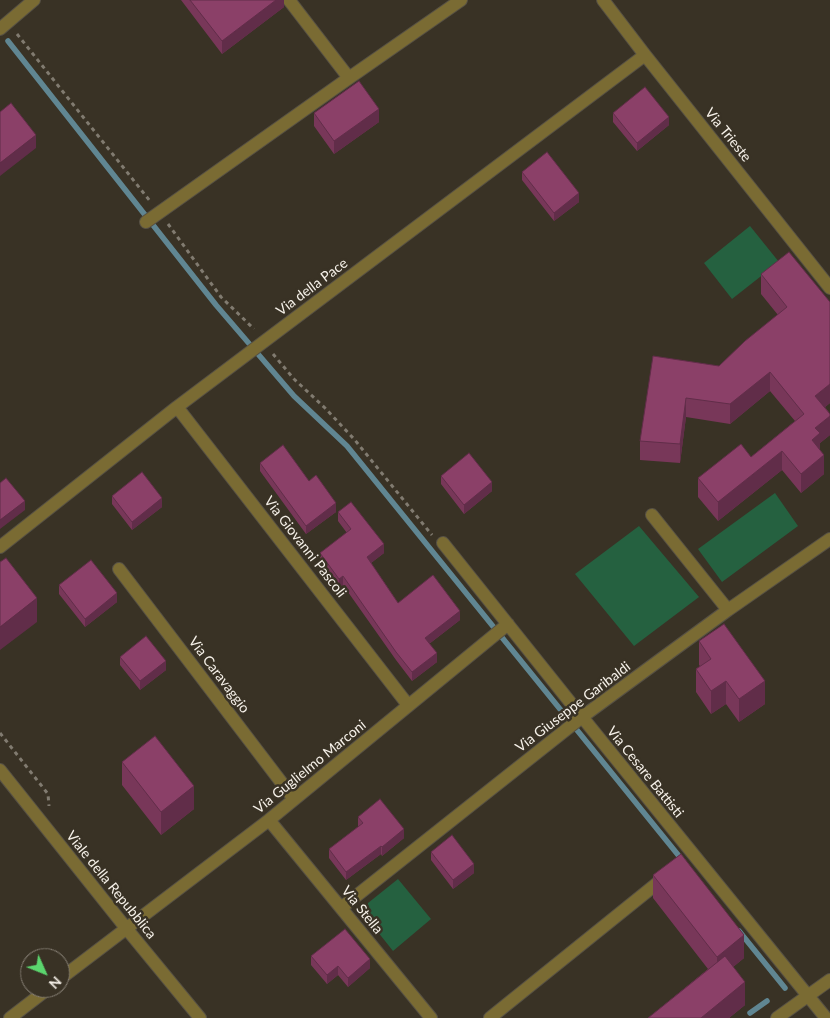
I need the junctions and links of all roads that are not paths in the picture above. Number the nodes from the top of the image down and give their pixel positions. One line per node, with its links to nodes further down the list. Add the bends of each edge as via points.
1 (34, 0): 5 (street)
2 (289, 0): 7 (street)
3 (461, 0): 7 (street)
4 (603, 0): 6 (street, Via Trieste)
5 (3, 26)
6 (645, 55): 9 (street, Via Trieste); 10 (street, Via della Pace)
7 (349, 78): 8 (street)
8 (153, 217)
9 (830, 288)
10 (177, 407): 14 (street, Via della Pace); 18 (street, Via Giovanni Pascoli)
11 (652, 515): 16 (street)
12 (830, 539): 16 (street, Via Giuseppe Garibaldi)
13 (443, 543): 17 (street, Via Cesare Battisti)
14 (0, 547)
15 (119, 569): 21 (street, Via Caravaggio)
16 (728, 610): 19 (street, Via Giuseppe Garibaldi)
17 (506, 625): 18 (street, Via Guglielmo Marconi); 19 (street, Via Cesare Battisti)
18 (408, 705): 21 (street, Via Guglielmo Marconi)
19 (580, 718): 23 (street, Via Cesare Battisti); 24 (street, Via Giuseppe Garibaldi)
20 (0, 770): 25 (street, Viale della Repubblica)
21 (294, 799): 22 (street, Via Guglielmo Marconi)
22 (269, 820): 24 (street, Via Stella); 25 (street, Via Guglielmo Marconi)
23 (686, 860): 28 (street, Via Cesare Battisti); 33 (street)
24 (341, 908): 32 (street, Via Stella)
25 (126, 928): 26 (street, Via Guglielmo Marconi); 31 (street, Viale della Repubblica)
26 (70, 971)
27 (830, 980): 28 (street)
28 (808, 996): 34 (street); 35 (street, Via Cesare Battisti)
29 (36, 998): 30 (street)
30 (10, 1018)
31 (200, 1018)
32 (431, 1018)
33 (490, 1018)
34 (776, 1018)
35 (826, 1018)

